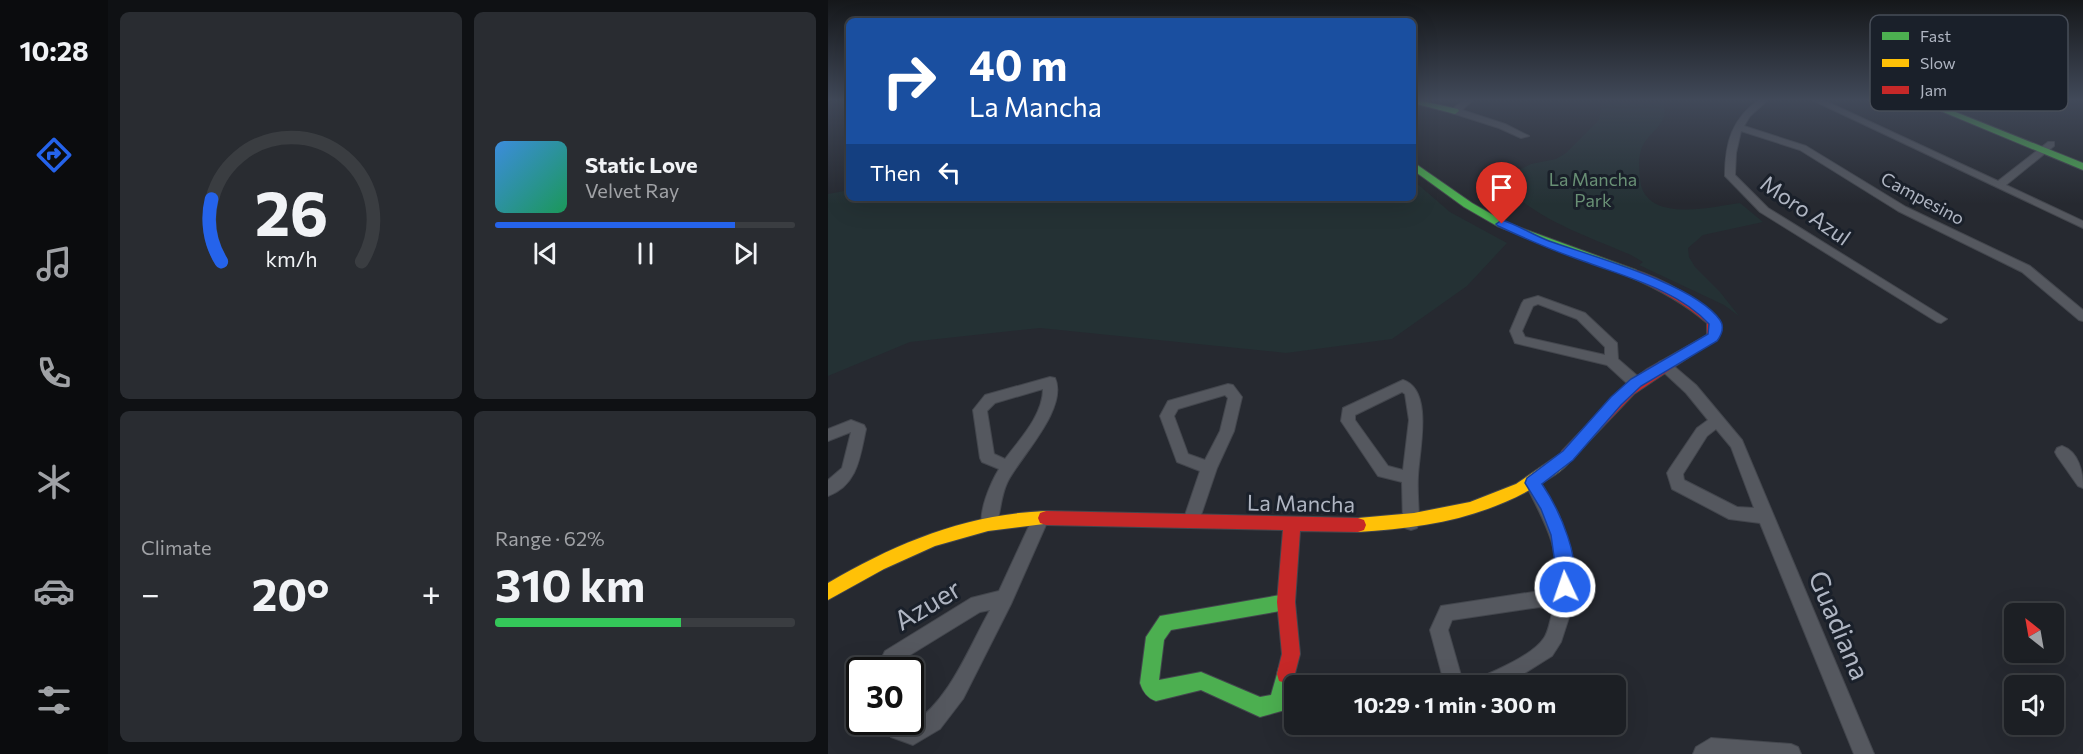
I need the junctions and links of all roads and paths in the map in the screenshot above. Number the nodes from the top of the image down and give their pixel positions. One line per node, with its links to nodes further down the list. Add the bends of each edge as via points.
1 (1520, 134): 7 (street)
2 (1735, 134): 15 (street, Moro Azul, via 1729,151 1730,176 1764,210)
3 (1760, 134): 14 (street, Campesino, via 1803,148 1902,209 2026,269)
4 (1889, 134): 12 (street)
5 (2012, 134): 8 (street)
6 (2018, 134): 8 (street)
7 (1524, 136)
8 (2047, 147): 9 (street); 11 (street); 12 (street)
9 (2083, 156)
10 (1416, 167): 17 (street, La Mancha, via 1488,217 1542,242 1653,282 1701,307 1716,323 1713,338)
11 (2083, 167)
12 (1999, 186): 13 (street)
13 (2083, 225)
14 (2083, 317)
15 (1941, 319)
16 (1611, 361): 16 (street, via 1520,340 1516,331 1528,303 1538,300 1581,316 1612,346); 18 (street)
17 (1664, 365): 18 (street, La Mancha); 19 (street, Guadiana)
18 (1636, 383): 26 (street, La Mancha, via 1568,455)
19 (1719, 420): 28 (street, Guadiana, via 1737,444); 28 (street, via 1702,432 1686,456 1675,473 1677,484 1735,514)
20 (828, 435): 27 (street, via 852,426 859,429 849,471)
21 (2062, 452): 25 (street)
22 (1010, 467): 22 (street, via 987,458 980,410 990,399 1050,382 1052,393); 31 (street, via 996,489)
23 (1209, 468): 23 (street, via 1182,458 1167,416 1173,405 1228,389 1235,397 1227,431); 30 (street)
24 (1410, 478): 24 (street, via 1383,471 1348,421 1348,412 1402,386 1411,392 1416,420); 32 (street)
25 (2083, 481)
26 (1533, 483): 32 (street, La Mancha, via 1478,508); 37 (street, via 1548,506 1559,535 1566,569)
27 (828, 489)
28 (1765, 516): 44 (street, Guadiana)
29 (1041, 518): 30 (street, La Mancha); 31 (street, La Mancha); 35 (street)
30 (1191, 521): 33 (street, La Mancha)
31 (989, 523): 34 (street, La Mancha, via 903,550)
32 (1411, 523): 33 (street, La Mancha)
33 (1292, 524): 36 (street)
34 (828, 592)
35 (1005, 598): 38 (street, Azuer, via 977,604); 41 (street, via 956,692)
36 (1286, 602): 36 (street, via 1291,654 1278,702 1260,707 1201,681 1156,692 1149,683 1155,637 1166,622)
37 (1564, 605): 39 (street, via 1540,599 1447,612 1439,630); 40 (street, via 1551,644)
38 (891, 657)
39 (1452, 675)
40 (1503, 675)
41 (924, 728)
42 (1703, 754): 43 (street, via 1711,748)
43 (1791, 754)
44 (1864, 754)

